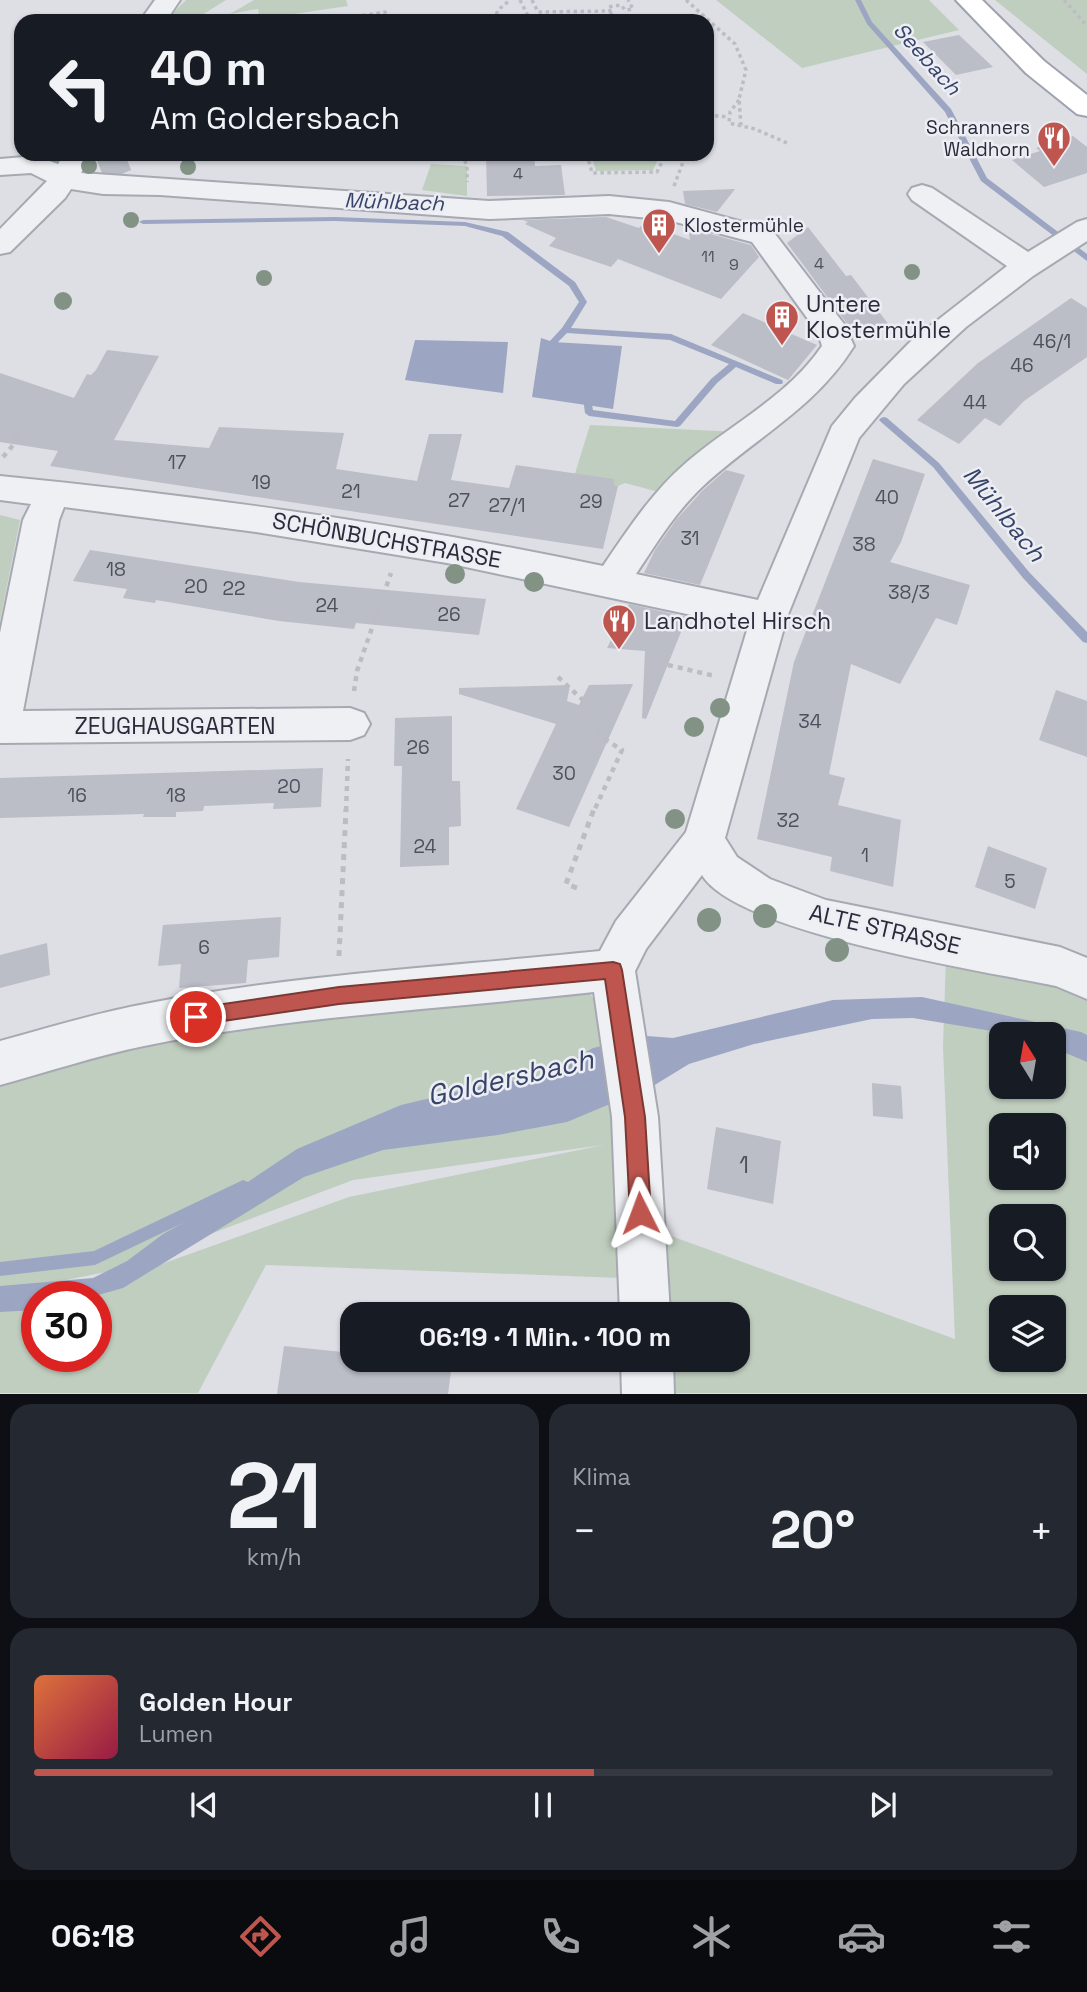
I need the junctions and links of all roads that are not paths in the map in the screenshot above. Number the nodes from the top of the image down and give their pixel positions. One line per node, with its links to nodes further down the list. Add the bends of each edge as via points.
1 (968, 0): 2 (main road, via 1035,67)
2 (1087, 108)
3 (0, 167): 4 (street)
4 (81, 167): 7 (street); 11 (street, via 103,185 489,210 626,206 669,211 762,236 833,331 838,346 829,363 807,383 673,495)
5 (922, 194): 8 (street)
6 (1083, 230): 8 (street)
7 (7, 232)
8 (1038, 259): 12 (street, via 910,361 861,410 844,434)
9 (0, 488): 10 (street, SCHÖNBUCHSTRASSE)
10 (53, 493): 11 (street, SCHÖNBUCHSTRASSE, via 180,507 402,542); 13 (street, ZEUGHAUSGARTEN, via 41,520 0,727)
11 (612, 582): 12 (street, SCHÖNBUCHSTRASSE)
12 (769, 617): 14 (street)
13 (349, 724)
14 (704, 840): 15 (street, ALTE STRASSE, via 722,870 755,892 827,919 1060,967); 16 (street, via 631,935)
15 (1087, 979)
16 (616, 991): 17 (street, via 339,996 143,1025); 18 (street, via 635,1117)
17 (0, 1063)
18 (644, 1302)
19 (647, 1372): 20 (street)
20 (648, 1394)

